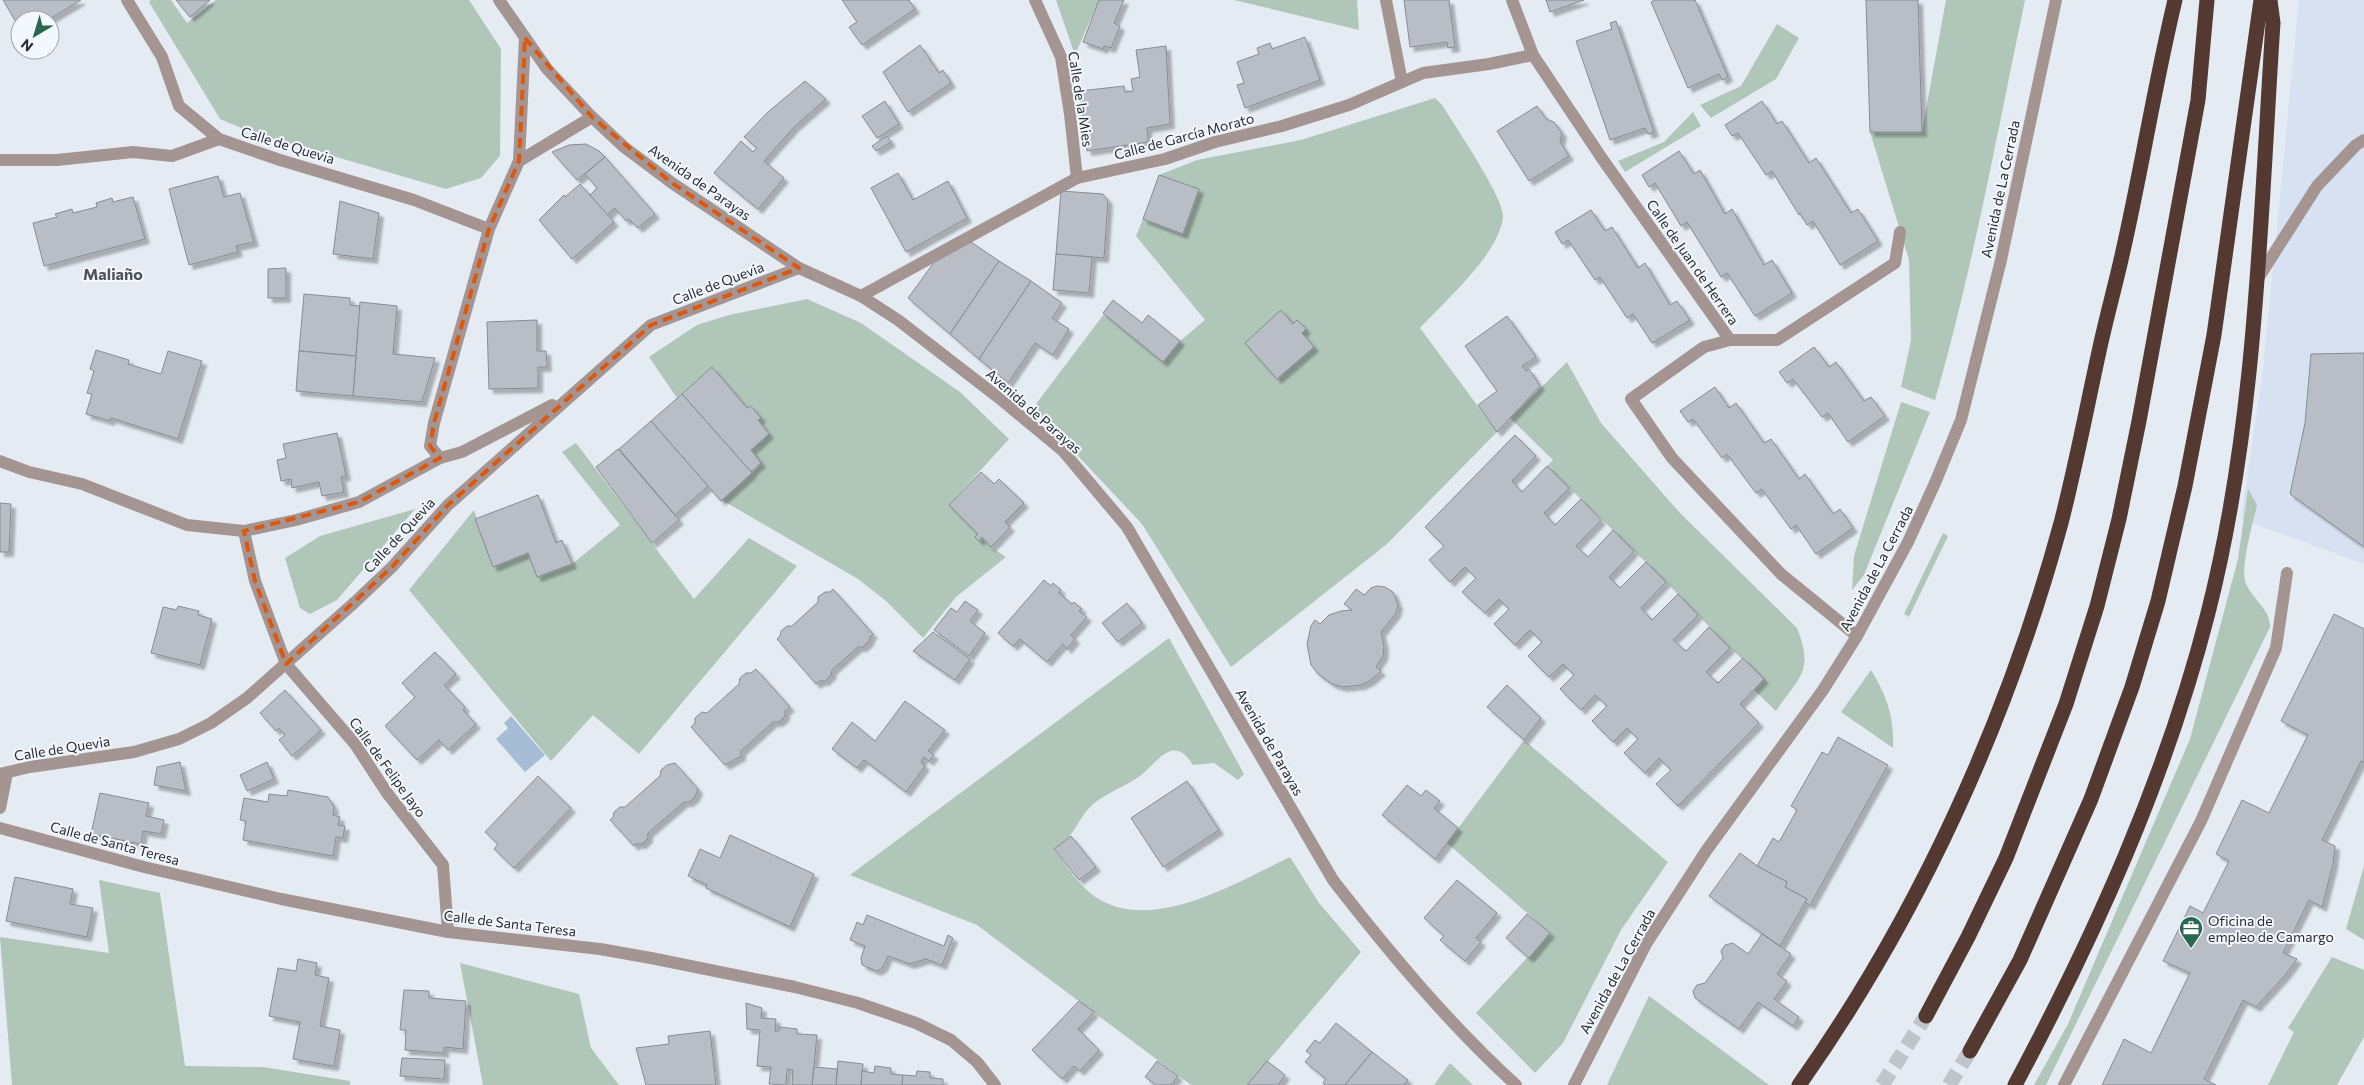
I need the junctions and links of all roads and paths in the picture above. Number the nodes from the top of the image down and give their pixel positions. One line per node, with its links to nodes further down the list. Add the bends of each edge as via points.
1 (127, 0): 15 (street, Calle de Quevia, via 162,57 179,106)
2 (499, 0): 11 (street, Avenida de Parayas)
3 (1035, 0): 19 (street, Calle de la Mies, via 1061,57)
4 (1386, 0): 13 (street)
5 (1512, 0): 12 (street, Calle de Juan de Herrera)
6 (2056, 0): 31 (street, Avenida de La Cerrada, via 2001,260 1961,420 1908,542)
7 (2175, 0): 42 (highway, via 2077,458 2037,602 2008,684 1943,837 1888,947)
8 (2207, 0): 37 (highway, via 2198,100 2139,421 2097,606 2066,704 2006,858)
9 (2261, 0): 38 (highway, via 2214,335 2158,601 2132,688 2091,799 2020,960)
10 (2270, 0): 23 (highway, via 2273,23)
11 (525, 38): 14 (street, Avenida de Parayas, via 547,68); 18 (street)
12 (1533, 55): 13 (street, Calle de García Morato, via 1423,73); 25 (street, Calle de Juan de Herrera)
13 (1402, 82): 19 (street, Calle de García Morato, via 1349,105 1282,126 1215,142 1165,160)
14 (592, 117): 18 (street); 22 (street, Avenida de Parayas, via 672,183)
15 (219, 139): 17 (street, Calle de Quevia, via 172,156 133,152 56,160); 20 (street, Calle de Quevia, via 414,200)
16 (2364, 140): 23 (street, via 2317,186)
17 (0, 160)
18 (519, 161): 20 (street)
19 (1077, 178): 24 (street, Calle de García Morato)
20 (490, 229): 27 (street, via 434,423 430,446)
21 (1900, 232): 25 (street, via 1895,263 1777,340)
22 (799, 268): 24 (street, Avenida de Parayas); 26 (street, Calle de Quevia, via 652,325)
23 (2256, 280): 43 (highway, via 2233,490 2209,610 2190,679 2147,808 2122,868)
24 (861, 296): 40 (street, Avenida de Parayas, via 898,320 999,398 1063,451 1093,484 1127,527 1333,880 1420,984)
25 (1730, 340): 31 (street, Calle de Juan de Herrera, via 1704,347 1631,399 1672,458 1768,562)
26 (570, 395): 27 (street, via 462,452); 32 (street, Calle de Quevia, via 448,505 392,567)
27 (440, 458): 29 (street, via 359,502)
28 (0, 461): 29 (street, via 29,472 82,484 187,525)
29 (244, 531): 32 (street, Calle de Felipe Jayo, via 255,581)
30 (2287, 573): 44 (street, via 2276,648 2201,821)
31 (1857, 636): 41 (street, Avenida de La Cerrada, via 1823,690 1706,851 1646,944)
32 (286, 664): 33 (street, Calle de Quevia, via 247,698 211,723 180,739 134,752); 36 (street, Calle de Felipe Jayo, via 355,744 387,793 443,865)
33 (4, 773): 34 (street)
34 (0, 808)
35 (0, 828): 36 (street, Calle de Santa Teresa, via 211,883)
36 (448, 932): 39 (street, Calle de Santa Teresa, via 634,955 858,1002 951,1040 977,1062)
37 (1926, 1016)
38 (1970, 1051)
39 (995, 1085)
40 (1516, 1085)
41 (1574, 1085)
42 (1799, 1085)
43 (2016, 1085)
44 (2064, 1085)

